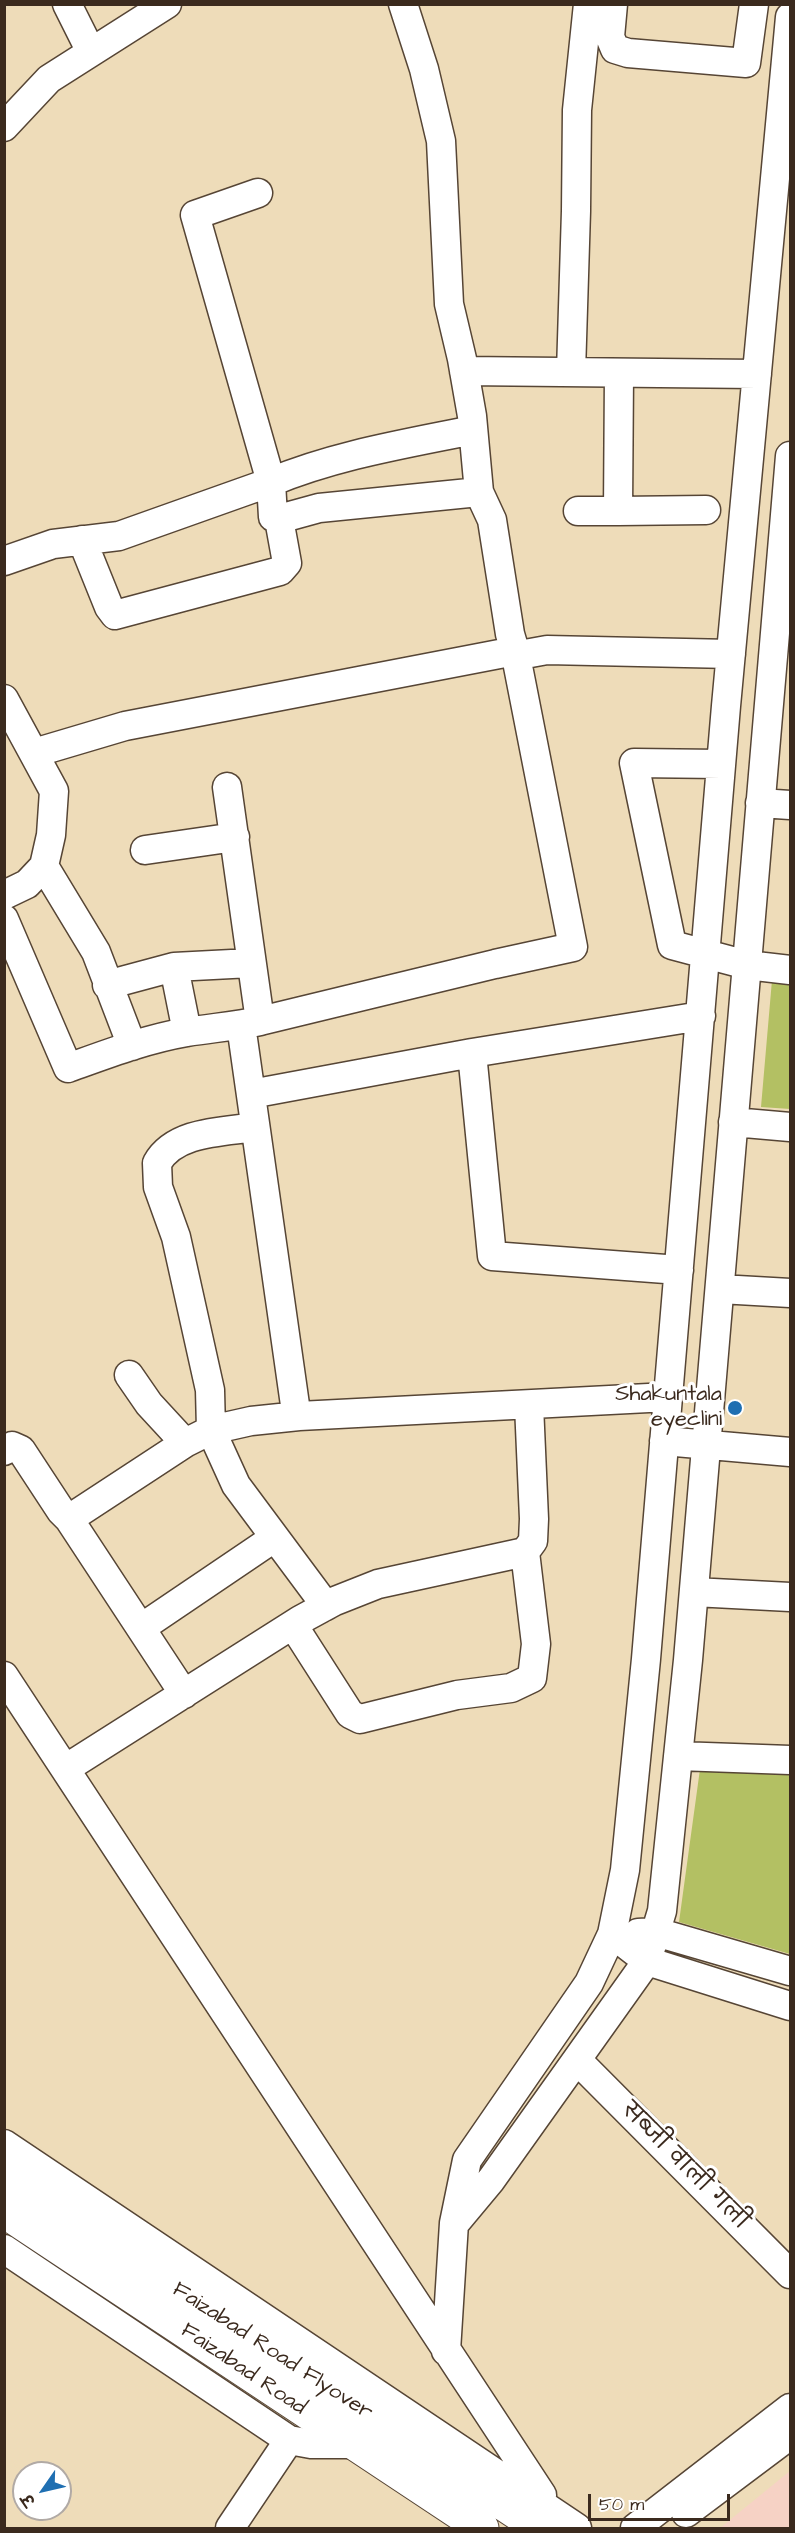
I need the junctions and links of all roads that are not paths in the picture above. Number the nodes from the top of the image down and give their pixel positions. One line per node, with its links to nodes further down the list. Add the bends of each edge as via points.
1 (67, 4): 8 (street)
2 (167, 4): 8 (street)
3 (403, 4): 12 (street, via 441,141 449,304)
4 (588, 4): 13 (street, via 577,110)
5 (613, 4): 6 (street, via 610,37 615,49 746,63)
6 (754, 4)
7 (790, 17): 11 (street)
8 (91, 52): 9 (street, via 49,79)
9 (4, 127)
10 (258, 193): 18 (street, via 195,215)
11 (778, 279): 15 (street)
12 (464, 371): 13 (street); 16 (street)
13 (571, 372): 14 (street)
14 (619, 373): 15 (street); 22 (street)
15 (757, 374): 28 (street)
16 (473, 430): 18 (street, via 302,469); 19 (street)
17 (790, 456): 26 (street)
18 (271, 482): 23 (street, via 273,517); 24 (street, via 119,536)
19 (479, 492): 23 (street, via 329,507); 27 (street, via 492,520)
20 (706, 510): 22 (street)
21 (578, 511): 22 (street)
22 (618, 511)
23 (279, 519): 24 (street, via 287,563 280,571 115,615)
24 (82, 540): 25 (street, via 53,544)
25 (4, 561)
26 (783, 635): 33 (street)
27 (515, 651): 28 (street); 30 (street, via 125,726); 47 (street, via 573,947)
28 (731, 654): 31 (street)
29 (4, 699): 30 (street)
30 (34, 753): 37 (street, via 54,791)
31 (722, 764): 40 (street); 40 (street, via 634,763 672,945)
32 (227, 787): 35 (street)
33 (760, 803): 34 (street); 42 (street)
34 (790, 805)
35 (235, 837): 36 (street); 41 (street)
36 (145, 850)
37 (44, 866): 38 (street, via 27,884); 45 (street, via 96,952)
38 (4, 895)
39 (4, 919): 49 (street, via 68,1068)
40 (706, 955): 42 (street); 46 (street)
41 (251, 963): 43 (street); 47 (street)
42 (747, 965): 44 (street); 52 (street)
43 (174, 967): 45 (street); 48 (street)
44 (790, 970)
45 (107, 985): 49 (street)
46 (701, 1016): 50 (street); 55 (street)
47 (251, 1023): 48 (street); 51 (street)
48 (187, 1032): 49 (street)
49 (132, 1046)
50 (472, 1053): 51 (street); 55 (street, via 492,1256)
51 (251, 1094): 54 (street)
52 (734, 1122): 53 (street); 56 (street)
53 (790, 1126)
54 (255, 1127): 61 (street); 62 (street, via 195,1136 172,1146 157,1163 158,1187 176,1237 210,1390)
55 (679, 1270): 59 (street)
56 (720, 1289): 57 (street); 65 (street)
57 (790, 1293)
58 (129, 1375): 64 (street)
59 (668, 1396): 60 (street); 63 (street)
60 (529, 1405): 61 (street); 70 (street, via 534,1519 532,1541)
61 (299, 1416): 62 (street)
62 (211, 1430): 64 (street); 69 (street, via 236,1485)
63 (664, 1441): 65 (street); 82 (street, via 624,1870)
64 (185, 1443): 68 (street)
65 (706, 1445): 67 (street); 71 (street)
66 (4, 1451): 68 (street, via 12,1446 21,1450)
67 (790, 1452)
68 (69, 1519): 75 (street)
69 (274, 1538): 73 (street); 75 (street)
70 (525, 1552): 73 (street, via 378,1584); 74 (street, via 536,1644 532,1678 511,1688 457,1695 360,1719 350,1714)
71 (694, 1592): 72 (street); 78 (street)
72 (790, 1597)
73 (326, 1606): 74 (street)
74 (293, 1625): 77 (street)
75 (141, 1628): 77 (street)
76 (4, 1676): 80 (street)
77 (184, 1694): 80 (street)
78 (678, 1756): 79 (street); 81 (street, via 662,1911)
79 (790, 1760)
80 (65, 1769): 93 (street)
81 (656, 1932): 82 (street); 83 (street); 84 (street)
82 (612, 1934): 83 (street); 90 (street, via 589,1983 467,2160)
83 (647, 1961): 85 (street); 86 (street)
84 (790, 1971)
85 (790, 2006)
86 (577, 2060): 90 (street, via 491,2180); 92 (street, सब्जी वाली गली)
87 (4, 2144): 98 (street)
88 (4, 2175): 98 (highway, Faizabad Road Flyover)
89 (4, 2211): 97 (highway, Faizabad Road)
90 (454, 2223): 93 (street)
91 (4, 2249): 96 (street)
92 (790, 2274)
93 (446, 2351): 98 (street, via 542,2495)
94 (790, 2408): 99 (street)
95 (790, 2435): 99 (street)
96 (289, 2440): 97 (street); 100 (street)
97 (354, 2444): 101 (highway, Faizabad Road)
98 (540, 2516): 102 (street)
99 (670, 2522): 103 (street)
100 (230, 2529)
101 (482, 2529)
102 (577, 2529)
103 (635, 2529)

